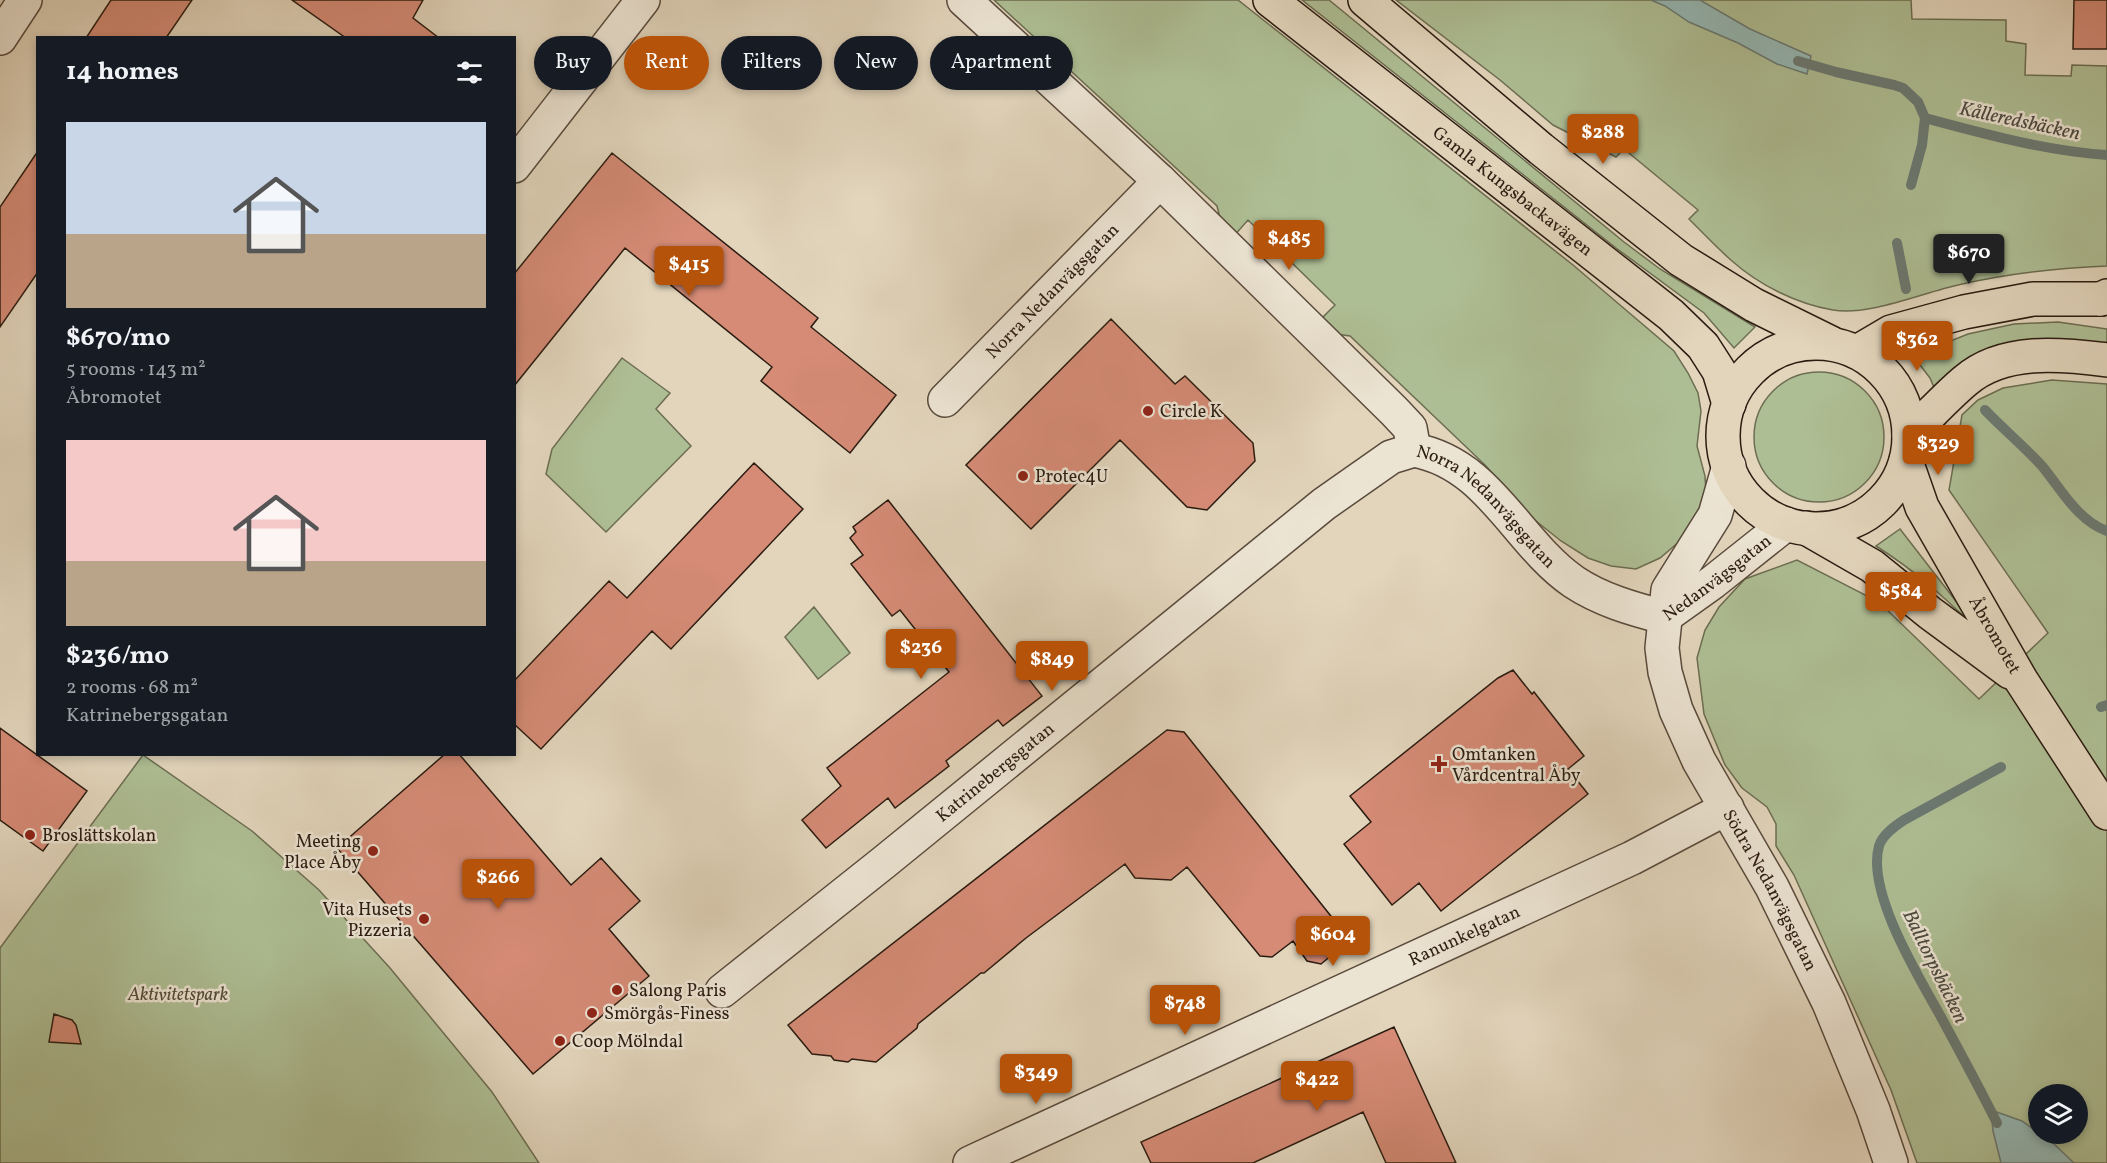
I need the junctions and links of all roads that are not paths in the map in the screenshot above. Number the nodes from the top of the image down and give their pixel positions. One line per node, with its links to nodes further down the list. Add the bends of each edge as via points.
1 (25, 0): 6 (street)
2 (643, 0): 7 (street)
3 (964, 0): 8 (street, Norra Nedanvägsgatan)
4 (1270, 0): 13 (main road, Gamla Kungsbackavägen, via 1671,315 1702,346 1719,371)
5 (1365, 0): 10 (main road, via 1541,149 1681,260 1754,305)
6 (0, 38)
7 (516, 163)
8 (1160, 181): 12 (street, Norra Nedanvägsgatan); 15 (street, Norra Nedanvägsgatan, via 1394,411 1410,428)
9 (2105, 299): 10 (main road, via 2033,299 1964,312)
10 (1845, 348): 13 (main road, Åbromotet, via 1807,343 1781,349 1749,371); 14 (main road, Åbromotet, via 1878,366 1895,386 1906,410)
11 (2107, 360): 14 (main road, via 2071,355 2014,358 1988,366 1967,379)
12 (945, 400)
13 (1729, 404): 16 (main road, Åbromotet, via 1724,435)
14 (1907, 448): 17 (main road, via 1891,490 1868,512 1839,526); 19 (main road, Åbromotet, via 1922,507)
15 (1414, 450): 18 (street, Norra Nedanvägsgatan, via 1447,459 1480,484 1537,549 1573,581 1598,596); 22 (street, Katrinebergsgatan, via 1391,457 1324,504)
16 (1729, 466): 17 (main road, Åbromotet, via 1750,501 1767,514); 18 (street, Nedanvägsgatan, via 1715,515 1668,590)
17 (1796, 526): 18 (street, Nedanvägsgatan); 19 (main road, Åbromotet, via 1872,566)
18 (1664, 617): 20 (street, Södra Nedanvägsgatan, via 1665,672 1676,710 1699,761)
19 (2021, 680): 21 (main road, Åbromotet)
20 (1727, 808): 23 (street, Ranunkelgatan, via 1632,858); 24 (street, Södra Nedanvägsgatan, via 1772,887 1829,1003 1874,1110)
21 (2107, 813)
22 (722, 991)
23 (970, 1163)
24 (1891, 1163)

